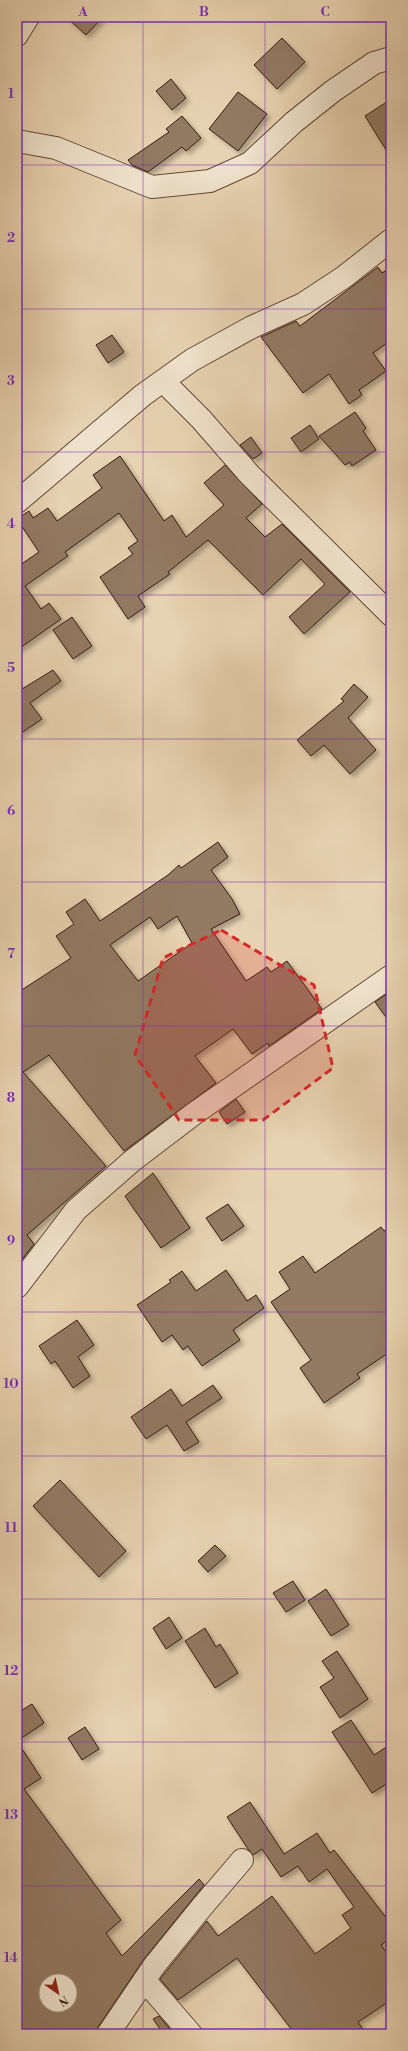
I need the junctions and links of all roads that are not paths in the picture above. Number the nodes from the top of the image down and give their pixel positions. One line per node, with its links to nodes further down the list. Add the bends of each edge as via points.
1 (28, 17): 2 (street)
2 (17, 35)
3 (391, 58): 4 (street, via 374,63 333,91 294,122 250,163 210,181 152,187 56,148)
4 (17, 140)
5 (391, 240): 6 (street, via 344,277 303,304 252,327 192,360)
6 (163, 381): 7 (street); 8 (street, via 201,419 249,474)
7 (17, 502)
8 (391, 615)
9 (391, 976): 10 (street, via 195,1113 132,1161 76,1210)
10 (17, 1287)
11 (242, 1860): 12 (street, via 154,1966)
12 (145, 1981): 13 (street); 14 (street)
13 (108, 2034)
14 (191, 2034)

